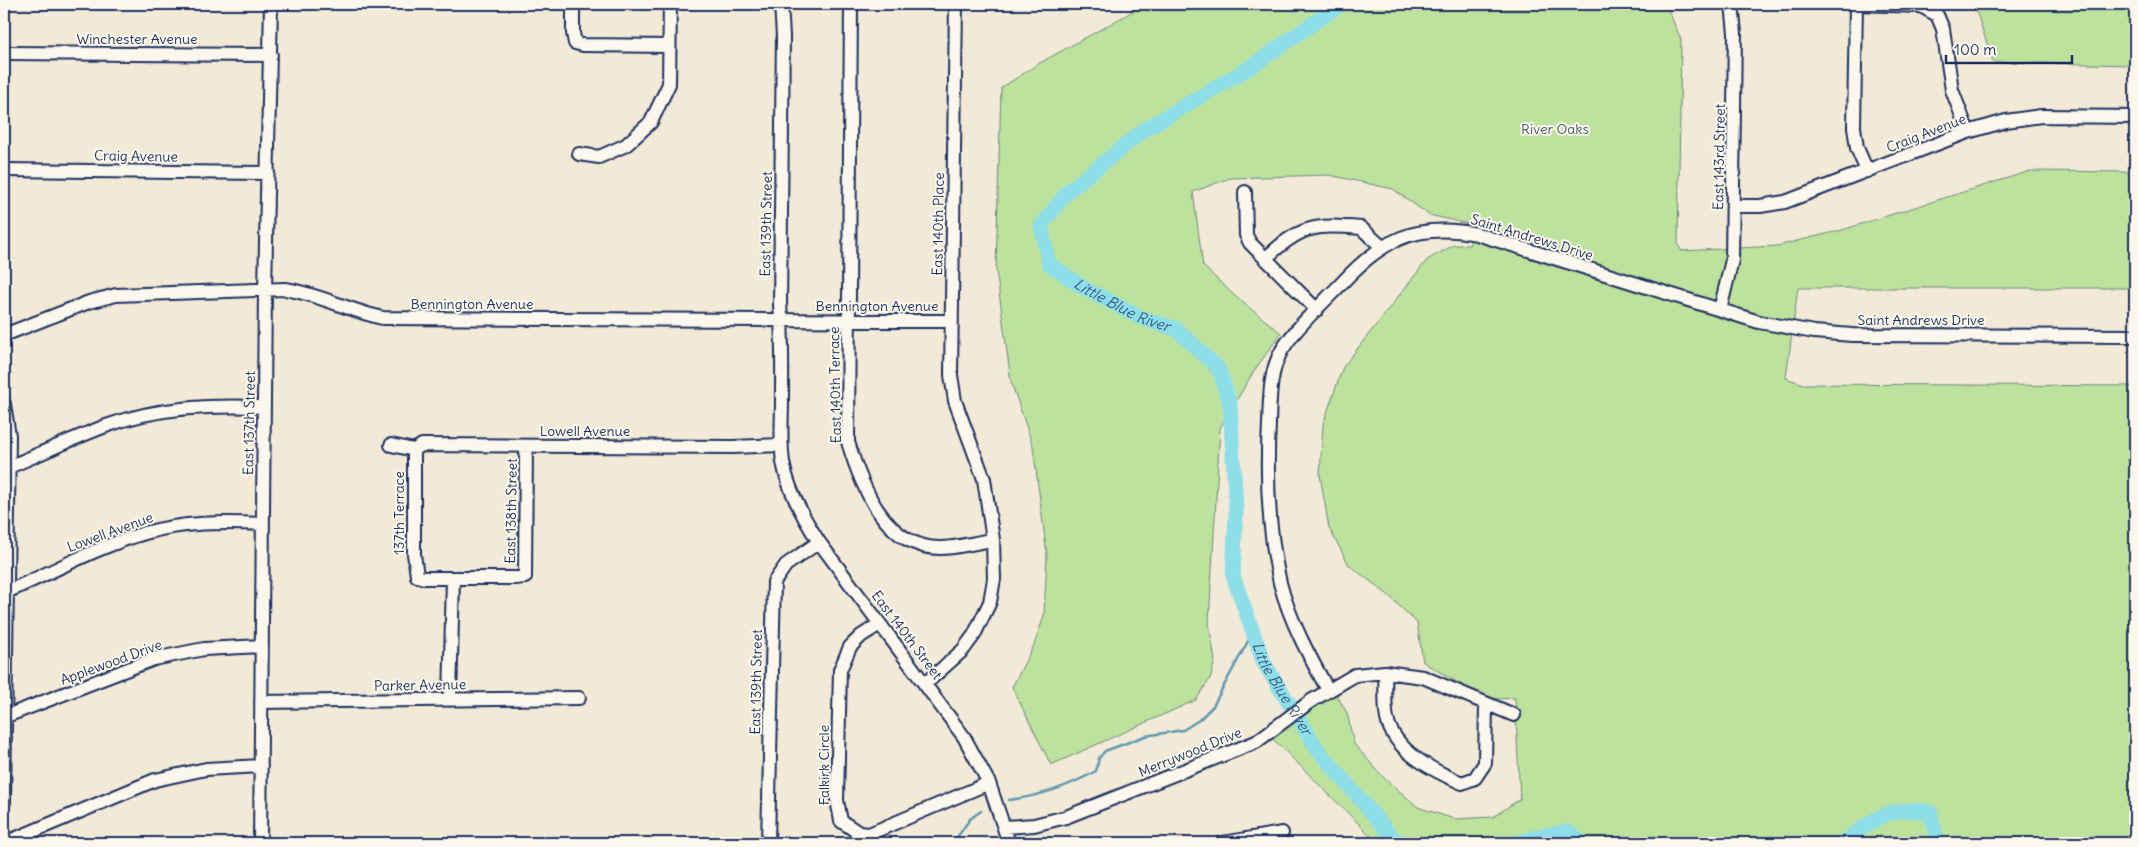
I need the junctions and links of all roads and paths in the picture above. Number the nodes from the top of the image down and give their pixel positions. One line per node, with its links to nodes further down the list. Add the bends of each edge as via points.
1 (271, 4): 11 (street, East 137th Street)
2 (573, 4): 9 (street, via 575,43)
3 (670, 4): 9 (street)
4 (781, 4): 25 (street, East 139th Street)
5 (851, 4): 26 (street, East 140th Terrace)
6 (956, 4): 27 (street, East 140th Place)
7 (1732, 4): 19 (street, East 143rd Street, via 1735,32)
8 (1856, 4): 13 (street, via 1921,6 1937,16 1943,29 1952,90); 16 (street, via 1854,127 1857,148)
9 (669, 46): 14 (street, via 669,84 651,122 626,145 599,158)
10 (4, 53): 11 (street, Winchester Avenue)
11 (271, 55): 17 (street, East 137th Street)
12 (2135, 117): 13 (street, Craig Avenue, via 2041,116 2006,121)
13 (1968, 132): 16 (street, Craig Avenue)
14 (579, 154)
15 (4, 170): 17 (street, Craig Avenue)
16 (1868, 171): 19 (street, Craig Avenue, via 1785,202)
17 (268, 173): 22 (street, East 137th Street)
18 (1245, 192): 21 (street, via 1246,235)
19 (1733, 206): 24 (street, East 143rd Street, via 1732,260)
20 (1381, 246): 21 (street, via 1361,228 1315,227 1287,239); 23 (street, Saint Andrews Drive); 24 (street, Saint Andrews Drive, via 1414,233 1454,230 1477,234)
21 (1265, 259): 23 (street)
22 (265, 290): 25 (street, Bennington Avenue, via 304,292 362,314 383,318); 28 (street, Bennington Avenue, via 116,295); 31 (street, East 137th Street)
23 (1317, 310): 46 (street, Saint Andrews Drive, via 1281,352 1272,378 1267,472 1269,522 1280,584 1305,648)
24 (1720, 310): 29 (street, Saint Andrews Drive, via 1782,327 1852,335)
25 (781, 320): 26 (street, Bennington Avenue); 33 (street, East 139th Street)
26 (849, 321): 27 (street, Bennington Avenue); 38 (street, East 140th Terrace, via 848,442 858,476 870,500 894,528 921,545 940,548)
27 (952, 321): 38 (street, East 140th Place, via 952,388 984,479)
28 (4, 335)
29 (2135, 336)
30 (4, 404): 36 (street, via 9,436)
31 (264, 407): 36 (street, via 201,407 140,416 107,426); 37 (street, East 137th Street)
32 (391, 445): 35 (street, Lowell Avenue)
33 (781, 445): 34 (street, Lowell Avenue); 39 (street, East 140th Street, via 791,487 808,526)
34 (526, 446): 35 (street, Lowell Avenue, via 422,444); 40 (street, East 138th Street, via 525,577)
35 (414, 450): 40 (street, 137th Terrace, via 414,560 417,576)
36 (6, 468): 41 (street)
37 (263, 524): 41 (street, Lowell Avenue, via 204,523 145,533 102,548); 43 (street, East 137th Street)
38 (993, 540): 45 (street, East 140th Place, via 994,579 983,619 963,650)
39 (819, 542): 42 (street, East 140th Street); 60 (street, East 139th Street, via 786,565 774,582)
40 (453, 578): 48 (street)
41 (5, 592): 52 (street)
42 (880, 624): 45 (street, East 140th Street); 54 (street, Falkirk Circle, via 850,647 840,670 837,800 841,821 850,829 869,834)
43 (262, 646): 49 (street, East 137th Street); 52 (street, Applewood Drive, via 204,649 154,659)
44 (1385, 672): 46 (street, Merrywood Drive, via 1355,675); 50 (street, Merrywood Drive, via 1423,677); 50 (street, via 1387,718 1395,736 1425,764 1462,783 1475,778 1485,764)
45 (925, 684): 54 (street, East 140th Street, via 964,737)
46 (1328, 690): 56 (street, Merrywood Drive, via 1256,742 1066,817)
47 (579, 698): 48 (street, Parker Avenue)
48 (450, 700): 49 (street, Parker Avenue)
49 (261, 702): 53 (street, East 137th Street)
50 (1486, 704): 51 (street, Merrywood Drive)
51 (1514, 715)
52 (5, 717): 55 (street)
53 (261, 766): 58 (street, via 206,770 155,780); 59 (street, East 137th Street)
54 (989, 783): 56 (street, East 140th Street)
55 (4, 802)
56 (1005, 828): 61 (street, East 140th Street)
57 (1282, 833): 62 (street)
58 (5, 843)
59 (260, 843)
60 (768, 843)
61 (1009, 843)
62 (1223, 843)

